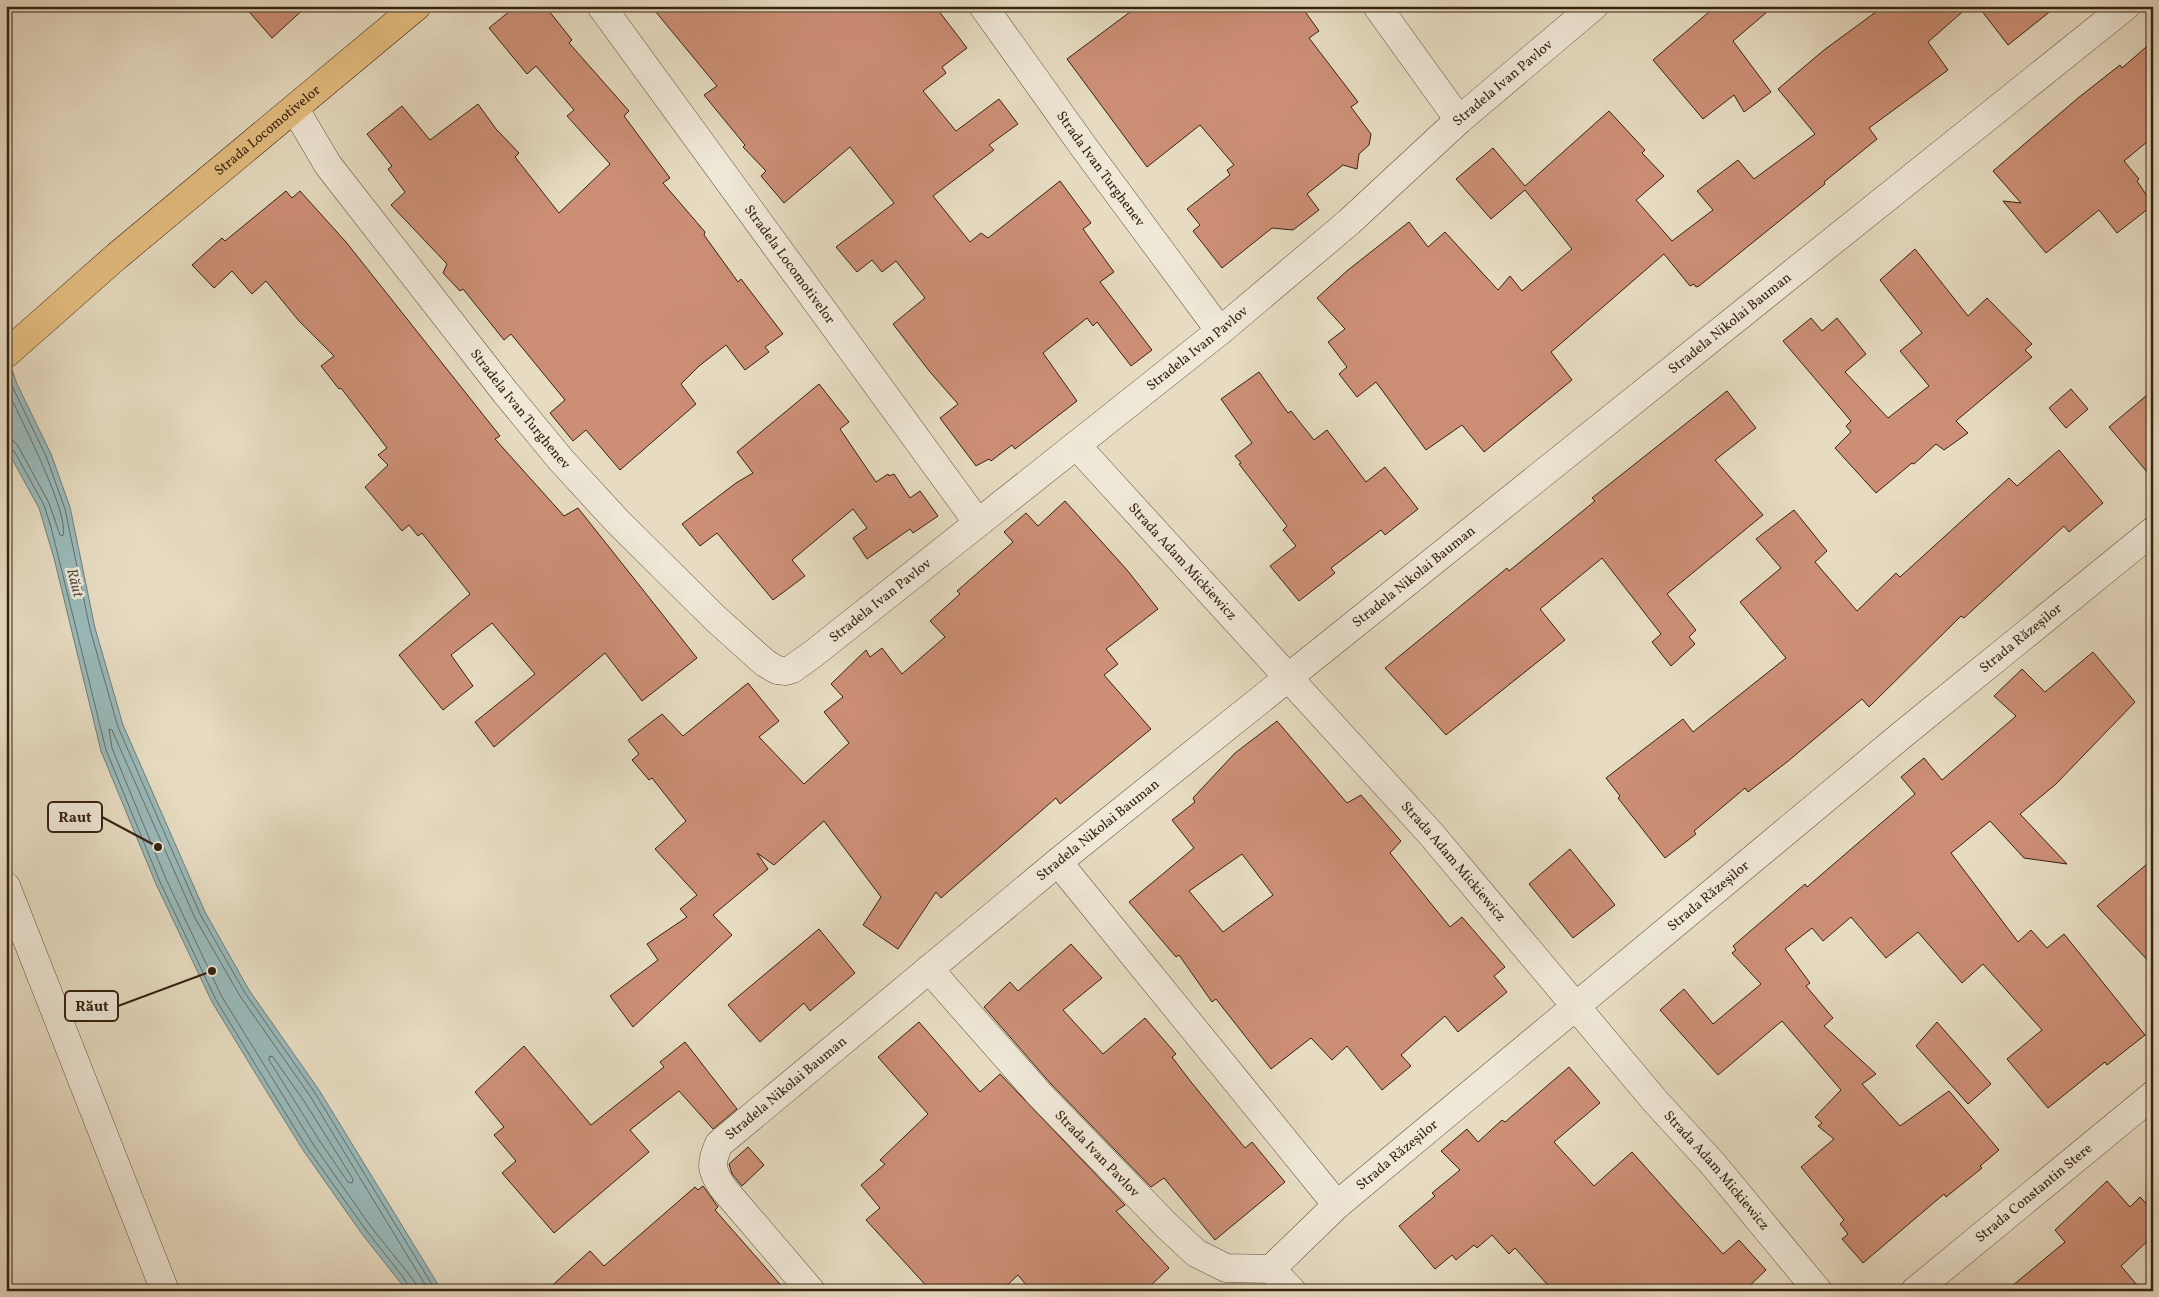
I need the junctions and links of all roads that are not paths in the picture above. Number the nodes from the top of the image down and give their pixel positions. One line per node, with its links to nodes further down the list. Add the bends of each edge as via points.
1 (417, 6): 7 (main road, Strada Locomotivelor)
2 (601, 6): 12 (street, Stradela Locomotivelor)
3 (983, 6): 9 (street, Strada Ivan Turghenev)
4 (1377, 6): 8 (street)
5 (1594, 6): 8 (street, Stradela Ivan Pavlov)
6 (2126, 6): 15 (street, Stradela Nikolai Bauman)
7 (295, 109): 10 (main road, Strada Locomotivelor, via 117,256); 14 (street, Stradela Ivan Turghenev, via 328,165 561,460 716,619 765,663)
8 (1459, 120): 9 (street, Stradela Ivan Pavlov, via 1349,222)
9 (1220, 331): 11 (street, Stradela Ivan Pavlov)
10 (6, 354)
11 (1076, 445): 12 (street, Stradela Ivan Pavlov); 15 (street, Strada Adam Mickiewicz)
12 (978, 523): 14 (street, Stradela Ivan Pavlov, via 813,654)
13 (2153, 531): 19 (street, Strada Răzeșilor)
14 (786, 671)
15 (1288, 676): 16 (street, Stradela Nikolai Bauman); 19 (street, Strada Adam Mickiewicz, via 1431,834)
16 (1058, 862): 18 (street, Stradela Nikolai Bauman); 21 (street)
17 (6, 886): 23 (street)
18 (929, 969): 22 (street, Strada Ivan Pavlov, via 1040,1095 1196,1253 1226,1268); 24 (street, Stradela Nikolai Bauman, via 719,1144 713,1159 713,1173 723,1188)
19 (1575, 1007): 21 (street, Strada Răzeșilor); 26 (street, Strada Adam Mickiewicz, via 1713,1164)
20 (2153, 1095): 27 (street, Strada Constantin Stere)
21 (1336, 1205): 22 (street, Strada Răzeșilor)
22 (1270, 1269): 25 (street)
23 (165, 1291)
24 (811, 1291)
25 (1292, 1291)
26 (1818, 1291)
27 (1915, 1291)

